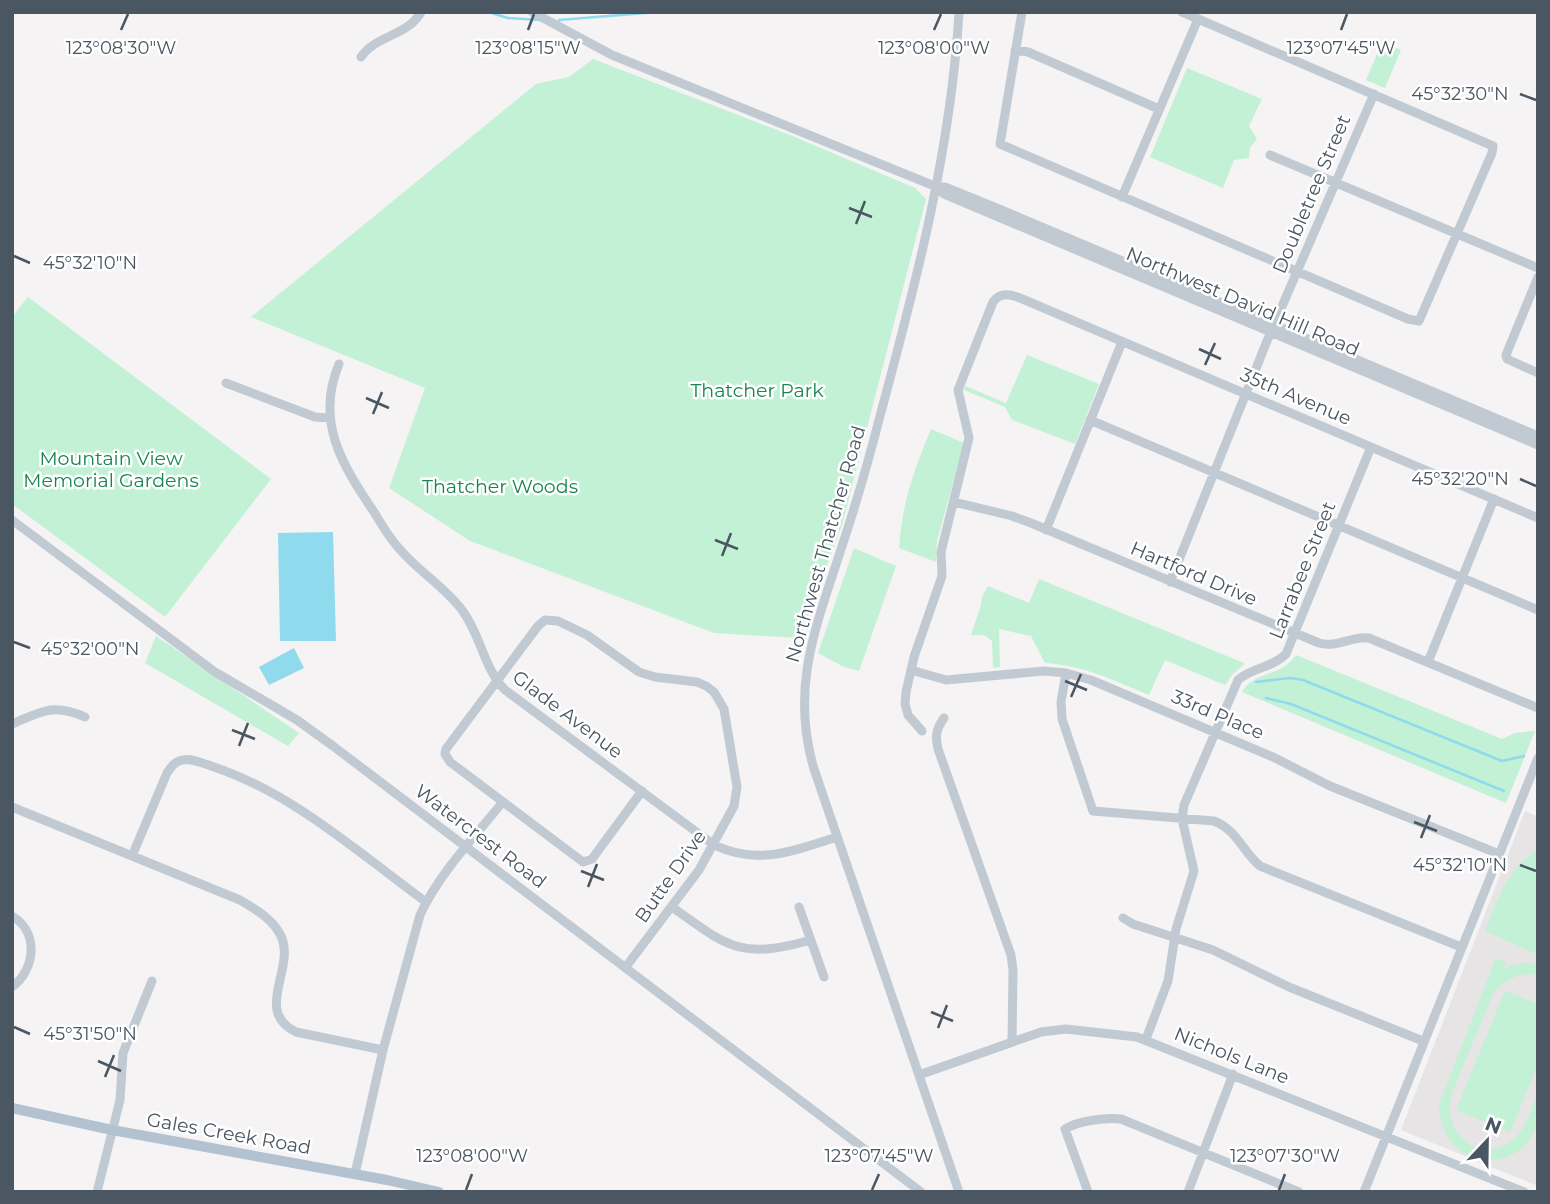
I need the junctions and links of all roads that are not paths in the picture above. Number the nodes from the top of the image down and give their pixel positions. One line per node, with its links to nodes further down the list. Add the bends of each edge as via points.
1 (421, 12): 8 (street, via 410,26 369,47)
2 (532, 12): 13 (street, Northwest David Hill Road, via 612,55)
3 (959, 12): 13 (street, Northwest Thatcher Road)
4 (1022, 12): 7 (street)
5 (1182, 12): 6 (street)
6 (1198, 19): 9 (street); 10 (street)
7 (1015, 50): 10 (street); 14 (street, via 1000,145)
8 (361, 57)
9 (1374, 94): 12 (street, Doubletree Street); 15 (street, via 1493,146)
10 (1159, 109): 14 (street)
11 (1270, 155): 12 (street)
12 (1334, 182): 15 (street); 17 (street, Doubletree Street)
13 (937, 187): 19 (street, Northwest David Hill Road, via 999,209); 56 (street, Northwest Thatcher Road, via 880,418 805,673 806,737)
14 (1122, 197): 17 (street)
15 (1458, 234): 16 (street); 17 (street, via 1419,321)
16 (1538, 268)
17 (1296, 271): 19 (street, Doubletree Street)
18 (1538, 277): 22 (street, via 1508,346 1507,359)
19 (1273, 328): 24 (street, Doubletree Street); 27 (street, Northwest David Hill Road); 28 (street, Northwest David Hill Road)
20 (1122, 342): 24 (street, 35th Avenue); 26 (street); 32 (street, 35th Avenue, via 1014,296 1002,295 993,302 958,390 969,435)
21 (339, 364): 25 (street, Glade Avenue, via 330,387)
22 (1538, 373)
23 (226, 383): 25 (street, via 315,417)
24 (1245, 394): 29 (street, 35th Avenue); 30 (street, Doubletree Street)
25 (330, 418): 44 (street, Glade Avenue, via 348,473 402,552 463,611)
26 (1090, 420): 30 (street); 36 (street)
27 (1538, 436)
28 (1538, 445)
29 (1371, 447): 31 (street, 35th Avenue); 35 (street, Larrabee Street)
30 (1214, 473): 35 (street); 38 (street, Doubletree Street)
31 (1494, 499): 33 (street, 35th Avenue); 37 (street)
32 (954, 502): 36 (street, Hartford Drive); 42 (street, via 941,552 942,576)
33 (1538, 517)
34 (12, 520): 58 (street, Watercrest Road, via 215,671 297,720)
35 (1339, 526): 37 (street); 40 (street, Larrabee Street)
36 (1046, 530): 38 (street, Hartford Drive)
37 (1463, 578): 39 (street); 41 (street)
38 (1170, 582): 40 (street, Hartford Drive)
39 (1538, 610)
40 (1296, 634): 41 (street, Hartford Drive, via 1326,645 1370,638); 50 (street, Larrabee Street, via 1281,659 1238,680)
41 (1428, 662): 45 (street, Hartford Drive)
42 (911, 670): 43 (street, 33rd Place, via 950,680 1037,671); 49 (street, via 905,704)
43 (1066, 673): 50 (street, 33rd Place); 55 (street, via 1062,719 1093,811)
44 (496, 681): 52 (street, Glade Avenue); 53 (street, Butte Drive, via 445,754); 57 (street, Butte Drive, via 538,625 551,620 587,635 639,672 697,682 714,692 724,709 737,787 734,806)
45 (1538, 708)
46 (85, 717): 48 (street, via 56,708)
47 (944, 718): 75 (street, via 937,729 938,749 1011,955)
48 (12, 724)
49 (922, 731)
50 (1215, 733): 55 (street, Larrabee Street); 59 (street, 33rd Place)
51 (1538, 758): 59 (street)
52 (642, 791): 53 (street, via 587,862); 57 (street, Glade Avenue)
53 (502, 803): 58 (street)
54 (12, 807): 60 (street)
55 (1182, 819): 66 (street, via 1194,871); 68 (street, via 1222,824 1260,866)
56 (837, 837): 57 (street, Glade Avenue, via 779,855 733,852); 78 (street, Northwest Thatcher Road)
57 (714, 845): 62 (street, Butte Drive)
58 (466, 847): 61 (street); 69 (street, Watercrest Road)
59 (1499, 855): 68 (street)
60 (132, 856): 61 (street, via 167,773 185,759 222,770 279,797); 76 (street, via 240,900 273,924 284,946 276,1006 285,1026)
61 (426, 902): 76 (street)
62 (671, 907): 67 (street, via 715,938 749,950); 69 (street, Butte Drive)
63 (799, 907): 67 (street)
64 (12, 916): 72 (street, via 32,937 26,968)
65 (1123, 918): 66 (street)
66 (1175, 937): 73 (street, via 1168,981); 74 (street)
67 (811, 940): 70 (street)
68 (1461, 947): 74 (street)
69 (625, 968): 87 (street, Watercrest Road)
70 (824, 977)
71 (152, 981): 80 (street, via 123,1053 120,1100)
72 (12, 987)
73 (1146, 1039): 75 (street, Nichols Lane, via 1058,1030); 77 (street, Nichols Lane)
74 (1423, 1041): 81 (street)
75 (1012, 1042): 78 (street, Nichols Lane)
76 (383, 1051): 83 (street)
77 (1233, 1074): 81 (street, Nichols Lane); 82 (street)
78 (919, 1075): 88 (street, Northwest Thatcher Road)
79 (12, 1108): 80 (main road, Gales Creek Road)
80 (112, 1130): 83 (main road, Gales Creek Road); 85 (street)
81 (1385, 1136): 84 (street, Nichols Lane); 92 (street)
82 (1201, 1152): 89 (street, via 1121,1119 1070,1126 1065,1129); 90 (street); 91 (street)
83 (355, 1174): 86 (main road, Gales Creek Road)
84 (1510, 1189): 93 (street, Nichols Lane)
85 (97, 1192)
86 (439, 1192)
87 (921, 1192)
88 (959, 1192)
89 (1088, 1192)
90 (1188, 1192)
91 (1299, 1192)
92 (1364, 1192)
93 (1524, 1192)

